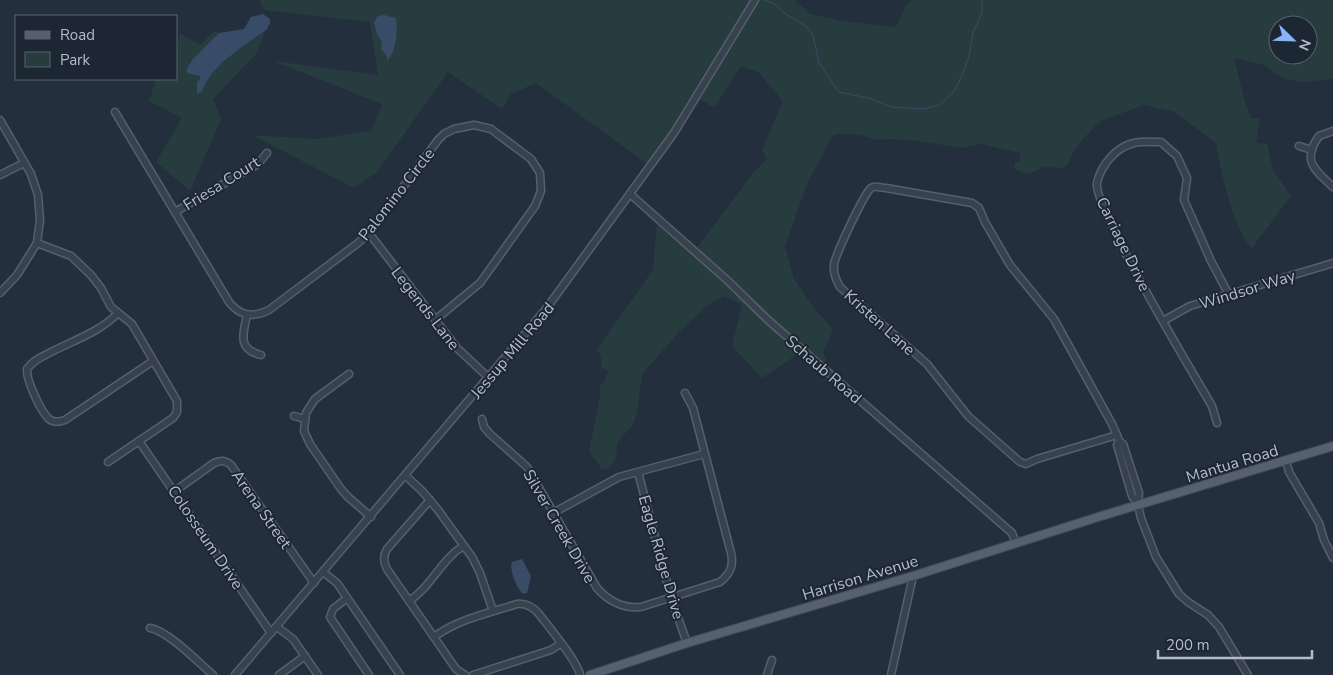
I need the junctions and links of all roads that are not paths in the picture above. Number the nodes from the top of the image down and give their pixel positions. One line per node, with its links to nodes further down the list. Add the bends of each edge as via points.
1 (755, 0): 11 (street, Jessup Mill Road, via 686,114)
2 (115, 112): 12 (street)
3 (0, 120): 8 (street)
4 (1333, 131): 6 (street, via 1318,136)
5 (1299, 146): 6 (street)
6 (1312, 150): 10 (street, via 1312,166)
7 (267, 153): 12 (street, Friesa Court, via 258,164)
8 (24, 163): 9 (street); 14 (street, via 39,201)
9 (0, 175)
10 (1333, 187)
11 (630, 194): 25 (street, Jessup Mill Road, via 546,309); 44 (street, Schaub Road, via 768,320 1012,533)
12 (175, 212): 19 (street, via 228,302)
13 (369, 233): 19 (street, Palomino Circle, via 269,310); 20 (street, Legends Lane); 20 (street, Palomino Circle, via 438,140 454,128 474,125 491,129 536,165 541,182 535,206 480,283)
14 (37, 243): 16 (street, via 17,276); 18 (street, via 71,256 81,264)
15 (1333, 263): 17 (street, Windsor Way)
16 (0, 293)
17 (1229, 294): 21 (street, Windsor Way, via 1190,306); 21 (street, Carriage Drive, via 1184,200 1187,178 1178,156 1161,142 1134,143 1114,153 1103,167 1097,184 1099,198)
18 (118, 313): 23 (street, via 132,324); 23 (street, via 103,326 41,357 27,368 28,380 45,414 55,422 64,420)
19 (247, 315): 22 (street, via 243,333 245,344 250,351)
20 (435, 320): 25 (street, Legends Lane, via 457,348)
21 (1163, 322): 30 (street, Carriage Drive, via 1212,406)
22 (261, 354)
23 (153, 361): 32 (street, via 177,401 177,412)
24 (349, 374): 28 (street, via 315,398)
25 (489, 378): 38 (street, Jessup Mill Road)
26 (685, 393): 34 (street, Silver Creek Drive, via 693,408)
27 (294, 416): 28 (street)
28 (305, 419): 43 (street, via 304,432 310,444 347,496)
29 (482, 419): 42 (street, Silver Creek Drive, via 490,434 527,467)
30 (1217, 423)
31 (1118, 438): 31 (street, Kristen Lane, via 1025,464 968,416 929,366 840,287 835,278 835,259 870,189 878,187 978,207 1010,265 1065,336); 41 (street, Kristen Lane, via 1117,446 1132,496)
32 (139, 442): 36 (street); 39 (street, Colosseum Drive)
33 (1333, 446): 35 (main road, Mantua Road)
34 (704, 454): 37 (street); 51 (street, Silver Creek Drive, via 733,560 732,567 720,582)
35 (1286, 461): 41 (main road, Mantua Road); 46 (street, via 1319,523)
36 (108, 462)
37 (638, 472): 42 (street, via 611,480); 51 (street, Eagle Ridge Drive)
38 (406, 476): 40 (street); 43 (street, Jessup Mill Road)
39 (175, 491): 49 (street, Arena Street, via 214,463 227,461); 56 (street, Colosseum Drive)
40 (430, 500): 45 (street); 52 (street, via 384,556 385,567)
41 (1138, 505): 44 (main road, Harrison Avenue); 75 (street, Kristen Lane, via 1152,547 1170,582 1186,601 1216,623)
42 (554, 514): 51 (street, Silver Creek Drive, via 603,595 634,608)
43 (371, 517): 47 (street, Jessup Mill Road)
44 (1016, 543): 48 (main road, Harrison Avenue)
45 (463, 546): 52 (street); 53 (street, via 480,573)
46 (1333, 558)
47 (324, 572): 49 (street, Jessup Mill Road); 50 (street)
48 (913, 576): 58 (main road, Harrison Avenue); 74 (street)
49 (314, 583): 54 (street, Jessup Mill Road)
50 (347, 598): 67 (street, via 333,609 330,617); 68 (street)
51 (671, 598): 58 (street, Eagle Ridge Drive)
52 (409, 601): 57 (street)
53 (493, 612): 57 (street, via 450,626); 59 (street, via 519,604 529,606 539,614)
54 (277, 627): 56 (street, Jessup Mill Road); 60 (street, via 291,637)
55 (150, 628): 63 (street, via 170,638)
56 (272, 633): 64 (street, Jessup Mill Road)
57 (434, 637): 69 (street, via 457,670)
58 (687, 643): 62 (main road, Harrison Avenue)
59 (560, 644): 70 (street, via 551,650); 71 (street)
60 (305, 656): 65 (street); 66 (street)
61 (772, 660): 73 (street)
62 (601, 673): 72 (main road, Harrison Avenue)
63 (213, 675)
64 (236, 675)
65 (279, 675)
66 (318, 675)
67 (369, 675)
68 (400, 675)
69 (465, 675)
70 (473, 675)
71 (580, 675)
72 (590, 675)
73 (767, 675)
74 (891, 675)
75 (1248, 675)

